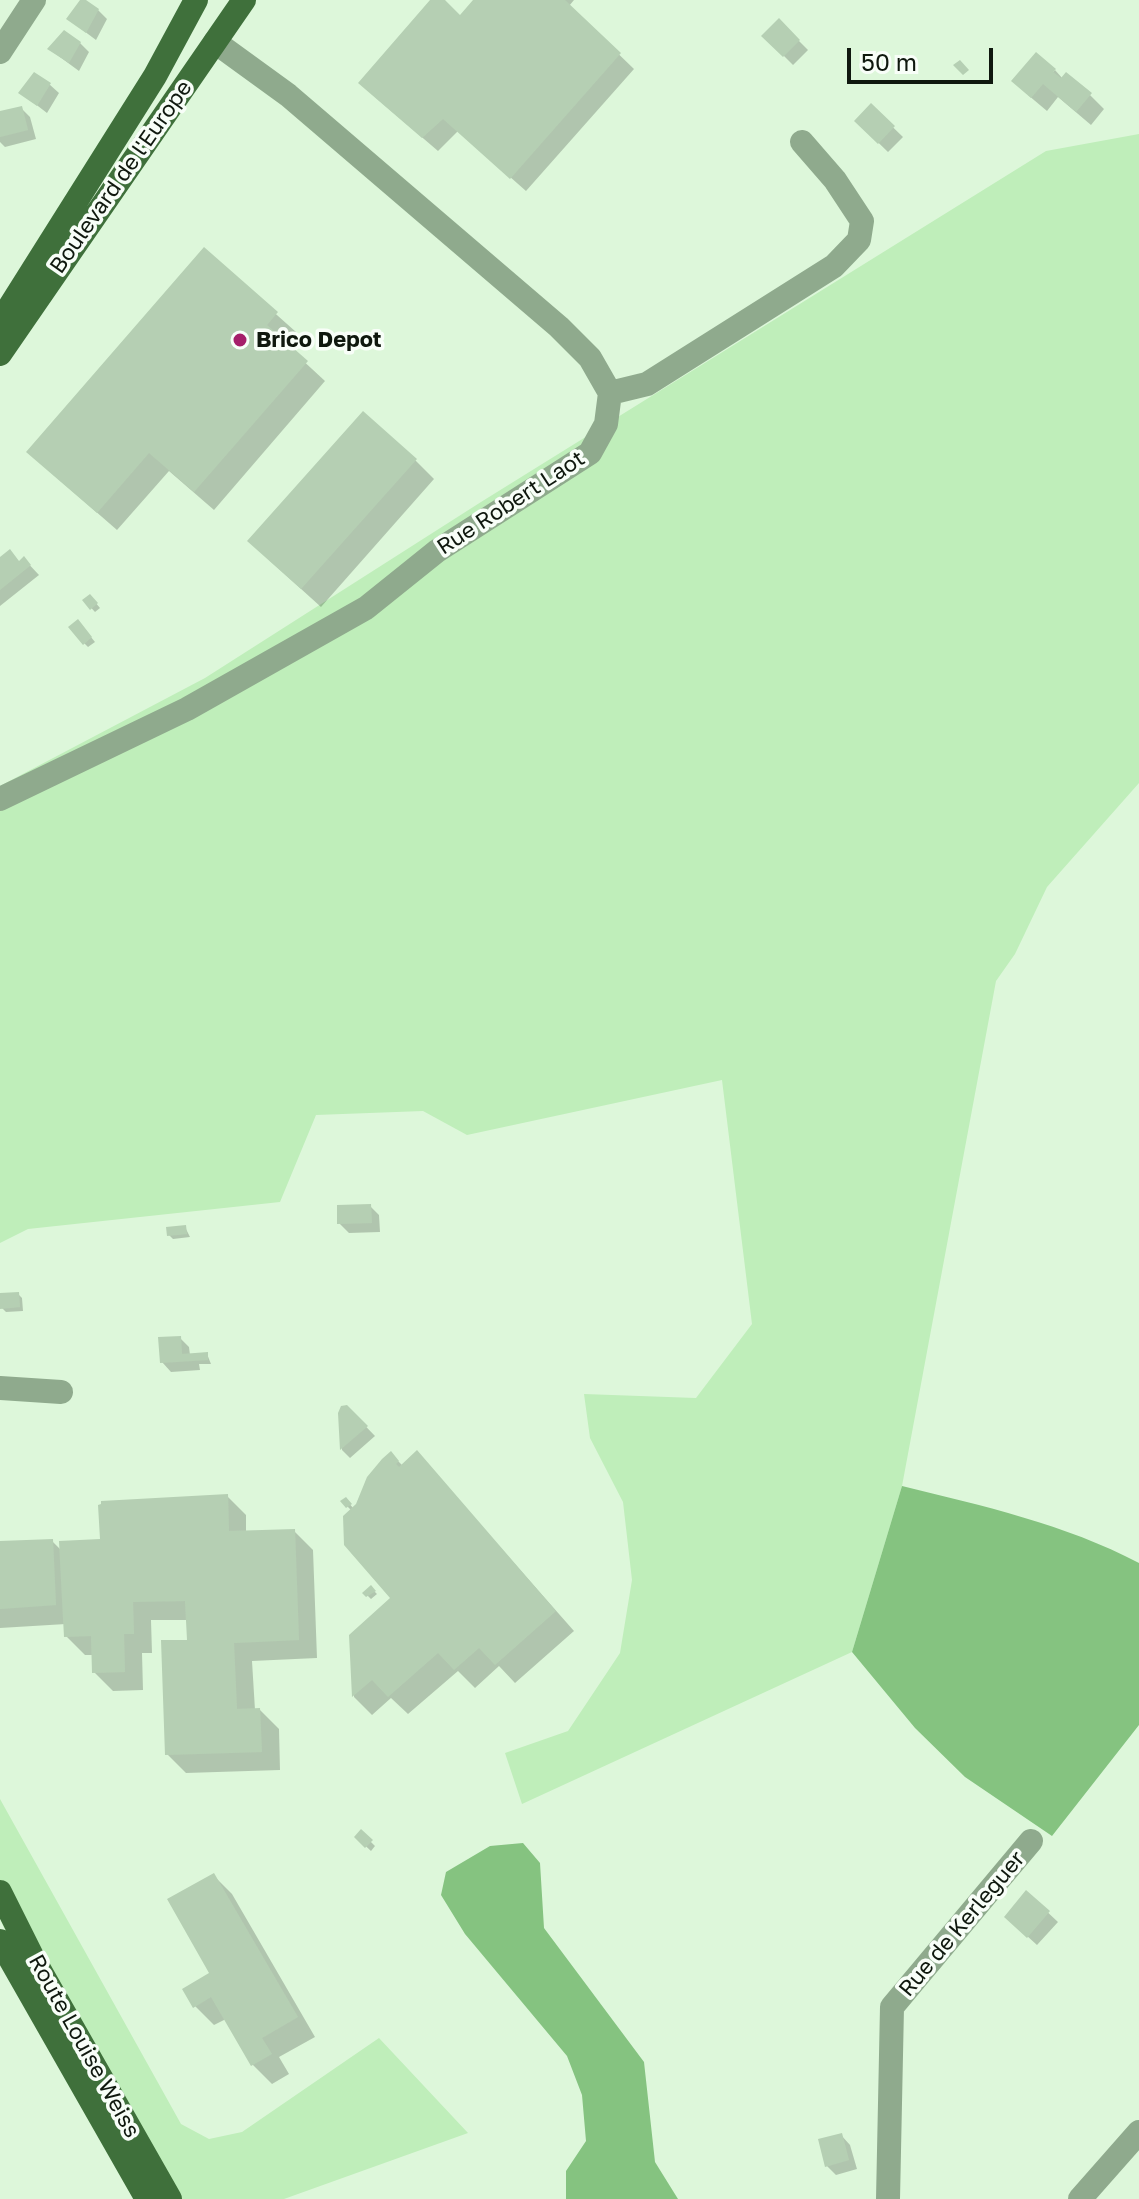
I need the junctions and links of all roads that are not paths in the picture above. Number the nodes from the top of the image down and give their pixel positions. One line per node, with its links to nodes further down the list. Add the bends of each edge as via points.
1 (34, 0): 5 (street)
2 (196, 0): 7 (main road, Boulevard de l'Europe, via 147,89)
3 (244, 0): 4 (main road, Boulevard de l'Europe)
4 (215, 42): 8 (main road, Boulevard de l'Europe); 9 (street, via 288,95 559,327 590,358)
5 (0, 52)
6 (802, 142): 9 (street, via 862,221 859,240 834,266 647,384)
7 (0, 322)
8 (0, 354)
9 (610, 393): 10 (street, Rue Robert Laot, via 606,424 590,453 437,551 366,608 187,709)
10 (0, 799)
11 (0, 1388): 12 (street)
12 (61, 1392)
13 (1031, 1841): 19 (street, Rue de Kerleguer, via 892,2007)
14 (0, 1892): 18 (main road, Route Louise Weiss)
15 (0, 1941): 17 (main road, Route Louise Weiss)
16 (1139, 2132): 20 (street)
17 (147, 2199)
18 (170, 2199)
19 (888, 2199)
20 (1080, 2199)

